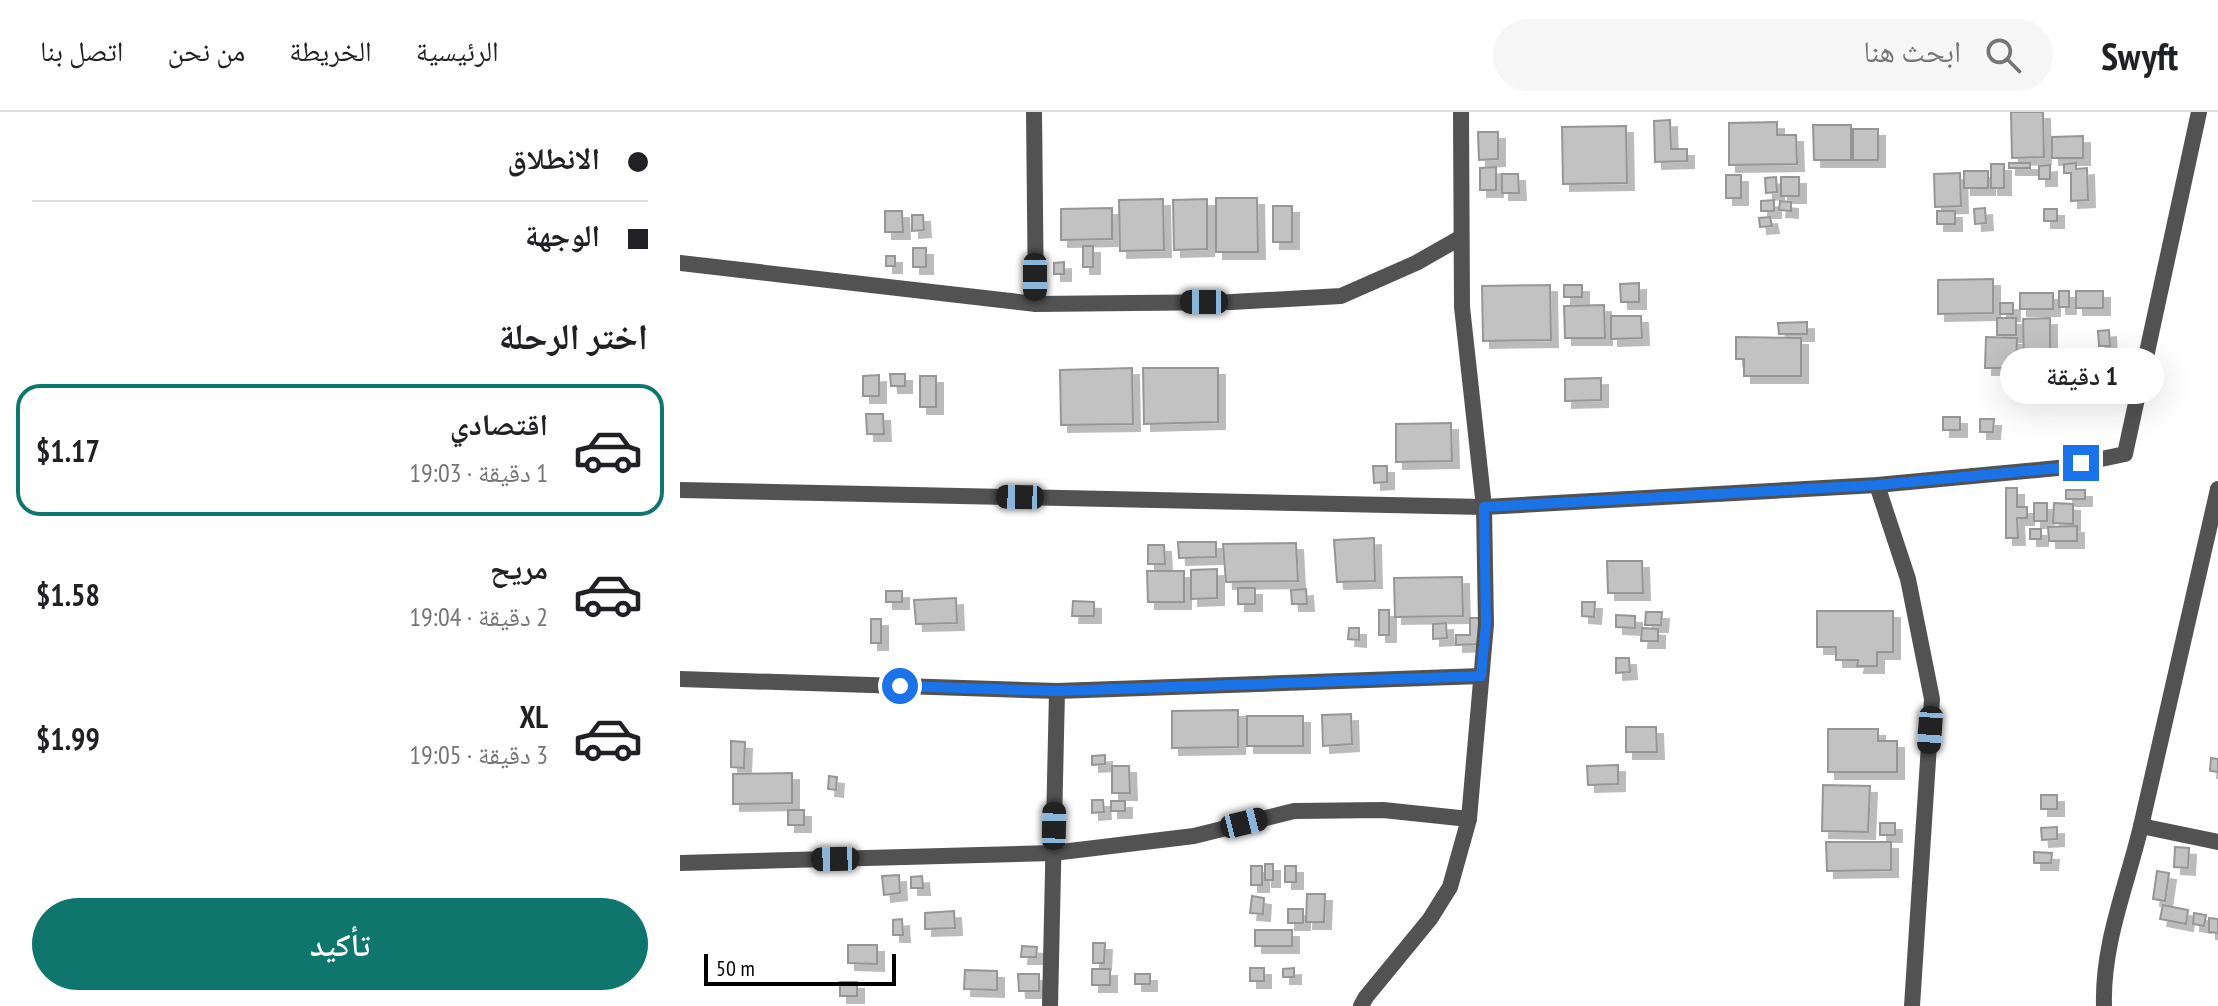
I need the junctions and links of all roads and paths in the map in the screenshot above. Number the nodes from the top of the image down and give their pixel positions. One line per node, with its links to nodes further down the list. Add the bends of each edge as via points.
1 (1034, 112): 6 (street)
2 (1461, 112): 4 (street)
3 (2199, 112): 7 (street, via 2125,454 2058,468)
4 (1460, 238): 6 (street, via 1341,296); 10 (street, via 1462,307)
5 (680, 263): 6 (street)
6 (1036, 304)
7 (1877, 485): 10 (street); 22 (street, via 1908,579 1932,699)
8 (2218, 489): 11 (street)
9 (680, 490): 10 (street)
10 (1484, 507): 12 (street, via 1486,624)
11 (2211, 549): 16 (street)
12 (1481, 676): 14 (street); 15 (street)
13 (680, 679): 14 (street)
14 (1057, 691): 18 (street)
15 (1469, 819): 18 (street, via 1383,810 1294,811 1194,836); 21 (street, via 1450,887)
16 (2141, 826): 17 (street); 23 (street, via 2107,956)
17 (2218, 842)
18 (1053, 853): 19 (street); 20 (street)
19 (680, 863)
20 (1050, 1006)
21 (1361, 1006)
22 (1912, 1006)
23 (2104, 1006)

